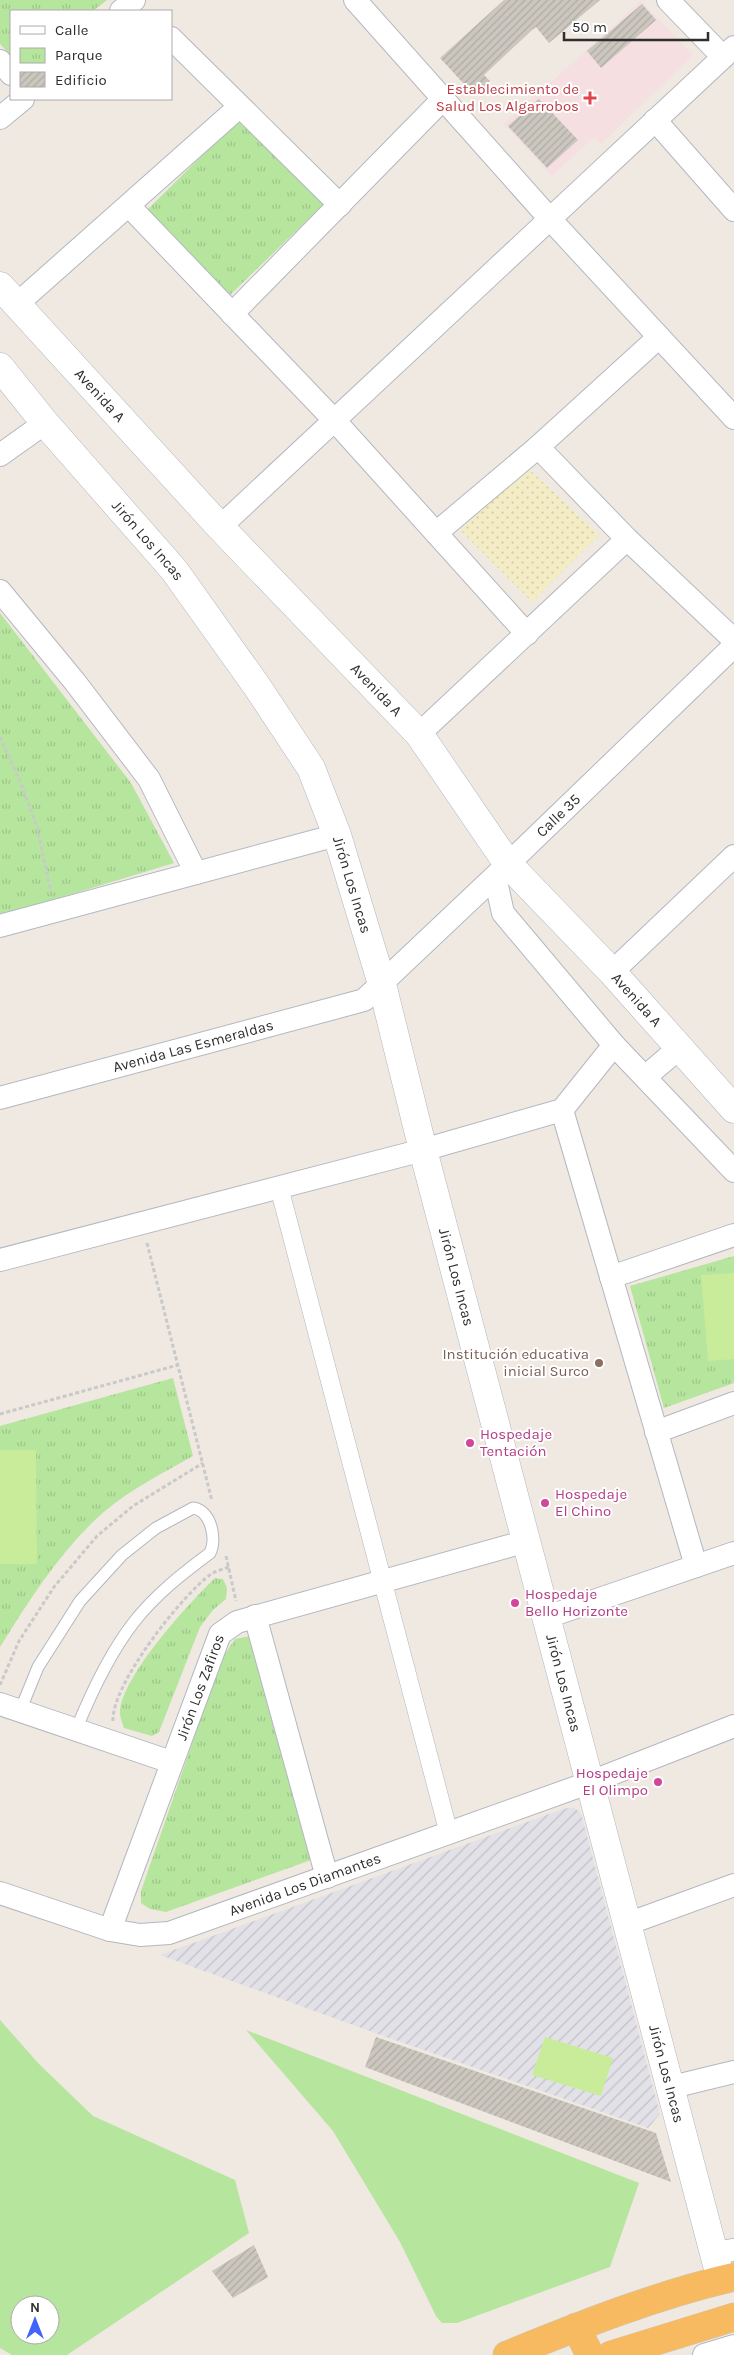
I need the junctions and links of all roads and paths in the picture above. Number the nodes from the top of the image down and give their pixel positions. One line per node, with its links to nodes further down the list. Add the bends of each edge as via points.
1 (134, 0): 4 (street); 5 (street)
2 (668, 0): 7 (street)
3 (367, 4): 10 (street)
4 (122, 10)
5 (144, 10)
6 (172, 39): 12 (street)
7 (728, 52): 14 (street)
8 (0, 61): 9 (street)
9 (10, 73)
10 (443, 99): 15 (street); 18 (street)
11 (22, 100): 13 (street)
12 (239, 107): 15 (street); 16 (street)
13 (0, 118)
14 (655, 120): 17 (street); 18 (street)
15 (340, 204): 20 (street)
16 (129, 206): 19 (street); 20 (street)
17 (734, 210)
18 (550, 219): 21 (street); 24 (street)
19 (8, 295): 28 (street, Avenida A)
20 (232, 314): 24 (street)
21 (659, 337): 23 (street); 26 (street)
22 (0, 367): 25 (street, Jirón Los Incas)
23 (734, 418)
24 (335, 421): 28 (street); 29 (street)
25 (45, 423): 27 (street); 37 (street, Jirón Los Incas, via 174,570 251,677 312,768)
26 (538, 447): 29 (street); 30 (street)
27 (0, 455)
28 (220, 527): 35 (street, Avenida A)
29 (436, 533): 32 (street)
30 (627, 540): 32 (street); 33 (street)
31 (0, 591): 40 (street, via 149,779)
32 (527, 634): 35 (street)
33 (734, 640)
34 (734, 646): 39 (street, Calle 35)
35 (419, 734): 39 (street, Avenida A)
36 (0, 737): 41 (path, via 37,828)
37 (337, 835): 40 (street); 44 (street, Jirón Los Incas)
38 (731, 866): 43 (street)
39 (501, 871): 43 (street, Avenida A); 44 (street, Calle 35); 45 (street, via 503,913)
40 (196, 873): 41 (street)
41 (55, 911): 42 (street)
42 (0, 926)
43 (612, 972): 46 (street, Avenida A)
44 (382, 984): 48 (street, Avenida Las Esmeraldas, via 364,1000); 51 (street, Jirón Los Incas)
45 (614, 1045): 47 (street); 50 (street)
46 (678, 1049): 47 (street); 49 (street, Avenida A)
47 (645, 1077): 52 (street)
48 (0, 1098)
49 (734, 1109)
50 (562, 1110): 51 (street); 57 (street)
51 (423, 1150): 53 (street); 64 (street, Jirón Los Incas)
52 (734, 1171)
53 (280, 1187): 54 (street); 69 (street)
54 (142, 1223): 56 (street); 58 (path)
55 (734, 1234): 57 (street)
56 (0, 1260)
57 (611, 1276): 61 (street)
58 (178, 1364): 60 (path); 62 (path)
59 (734, 1402): 61 (street)
60 (0, 1414)
61 (656, 1432): 67 (street)
62 (203, 1463): 63 (path); 73 (path, via 133,1506 97,1536 54,1587 19,1641)
63 (215, 1510)
64 (527, 1541): 69 (street, Jirón Los Zafiros); 72 (street, Jirón Los Incas)
65 (224, 1548): 68 (path)
66 (734, 1553): 67 (street)
67 (696, 1566): 72 (street)
68 (229, 1567): 70 (path); 76 (path, via 212,1573 178,1605 143,1652 124,1685 113,1717)
69 (384, 1581): 71 (street, Jirón Los Zafiros); 80 (street)
70 (236, 1601)
71 (255, 1616): 78 (street, Jirón Los Zafiros, via 237,1622 220,1634); 81 (street)
72 (547, 1617): 79 (street, Jirón Los Incas)
73 (0, 1685)
74 (10, 1708): 77 (street); 77 (lane, via 80,1601 122,1555 156,1528 194,1508 200,1509 205,1513 213,1536 214,1545 210,1553 162,1592 134,1622 112,1654)
75 (734, 1726): 79 (street)
76 (114, 1728)
77 (76, 1730): 78 (street)
78 (171, 1762): 85 (street, Jirón Los Zafiros)
79 (599, 1779): 80 (street, Avenida Los Diamantes); 84 (street, Jirón Los Incas)
80 (449, 1834): 81 (street, Avenida Los Diamantes)
81 (327, 1877): 85 (street, Avenida Los Diamantes, via 169,1933 140,1935)
82 (734, 1885): 84 (street)
83 (0, 1893): 85 (street, Avenida Los Diamantes)
84 (627, 1924): 87 (street, Jirón Los Incas)
85 (110, 1930)
86 (734, 2072): 87 (street)
87 (672, 2087): 88 (street, Jirón Los Incas)
88 (724, 2251): 89 (street, Jirón Los Incas)
89 (728, 2279): 91 (highway, via 655,2299)
90 (734, 2317): 95 (highway)
91 (576, 2327): 93 (highway); 94 (highway)
92 (734, 2346): 96 (street)
93 (507, 2355)
94 (590, 2355)
95 (611, 2355)
96 (704, 2355)

